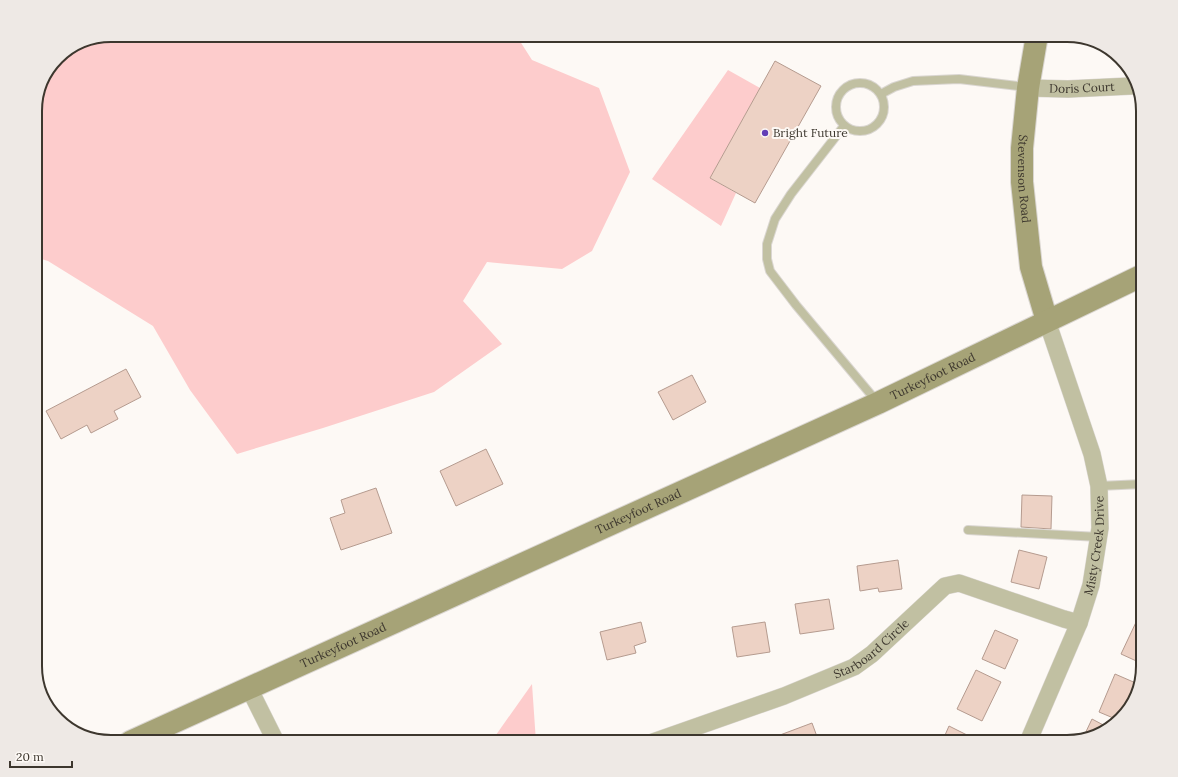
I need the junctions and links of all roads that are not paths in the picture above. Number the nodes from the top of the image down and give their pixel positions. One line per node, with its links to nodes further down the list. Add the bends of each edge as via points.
1 (1036, 42): 3 (main road, Stevenson Road)
2 (1131, 86): 3 (street, Doris Court)
3 (1028, 88): 4 (lane, via 960,79 913,81); 7 (main road, Stevenson Road, via 1022,148 1022,182 1031,267)
4 (881, 94): 5 (lane, via 884,101 883,117 879,123 866,131 858,132); 5 (lane, via 876,88 864,83 852,84 844,89 836,103 836,112)
5 (844, 126): 8 (lane, via 791,194 775,219 767,244 767,259 770,271 792,300)
6 (1136, 278): 7 (main road, Turkeyfoot Road)
7 (1047, 321): 8 (main road, Turkeyfoot Road); 10 (street, Misty Creek Drive, via 1092,454)
8 (878, 403): 14 (main road, Turkeyfoot Road)
9 (1136, 484): 10 (lane)
10 (1099, 486): 12 (street, Misty Creek Drive)
11 (968, 530): 12 (lane)
12 (1099, 538): 13 (street, Misty Creek Drive, via 1092,585)
13 (1079, 623): 17 (street, Starboard Circle, via 959,583 945,586 872,654 854,667 784,696); 18 (street, Misty Creek Drive)
14 (249, 688): 15 (main road, Turkeyfoot Road); 16 (street)
15 (145, 735)
16 (272, 735)
17 (673, 735)
18 (1031, 735)

